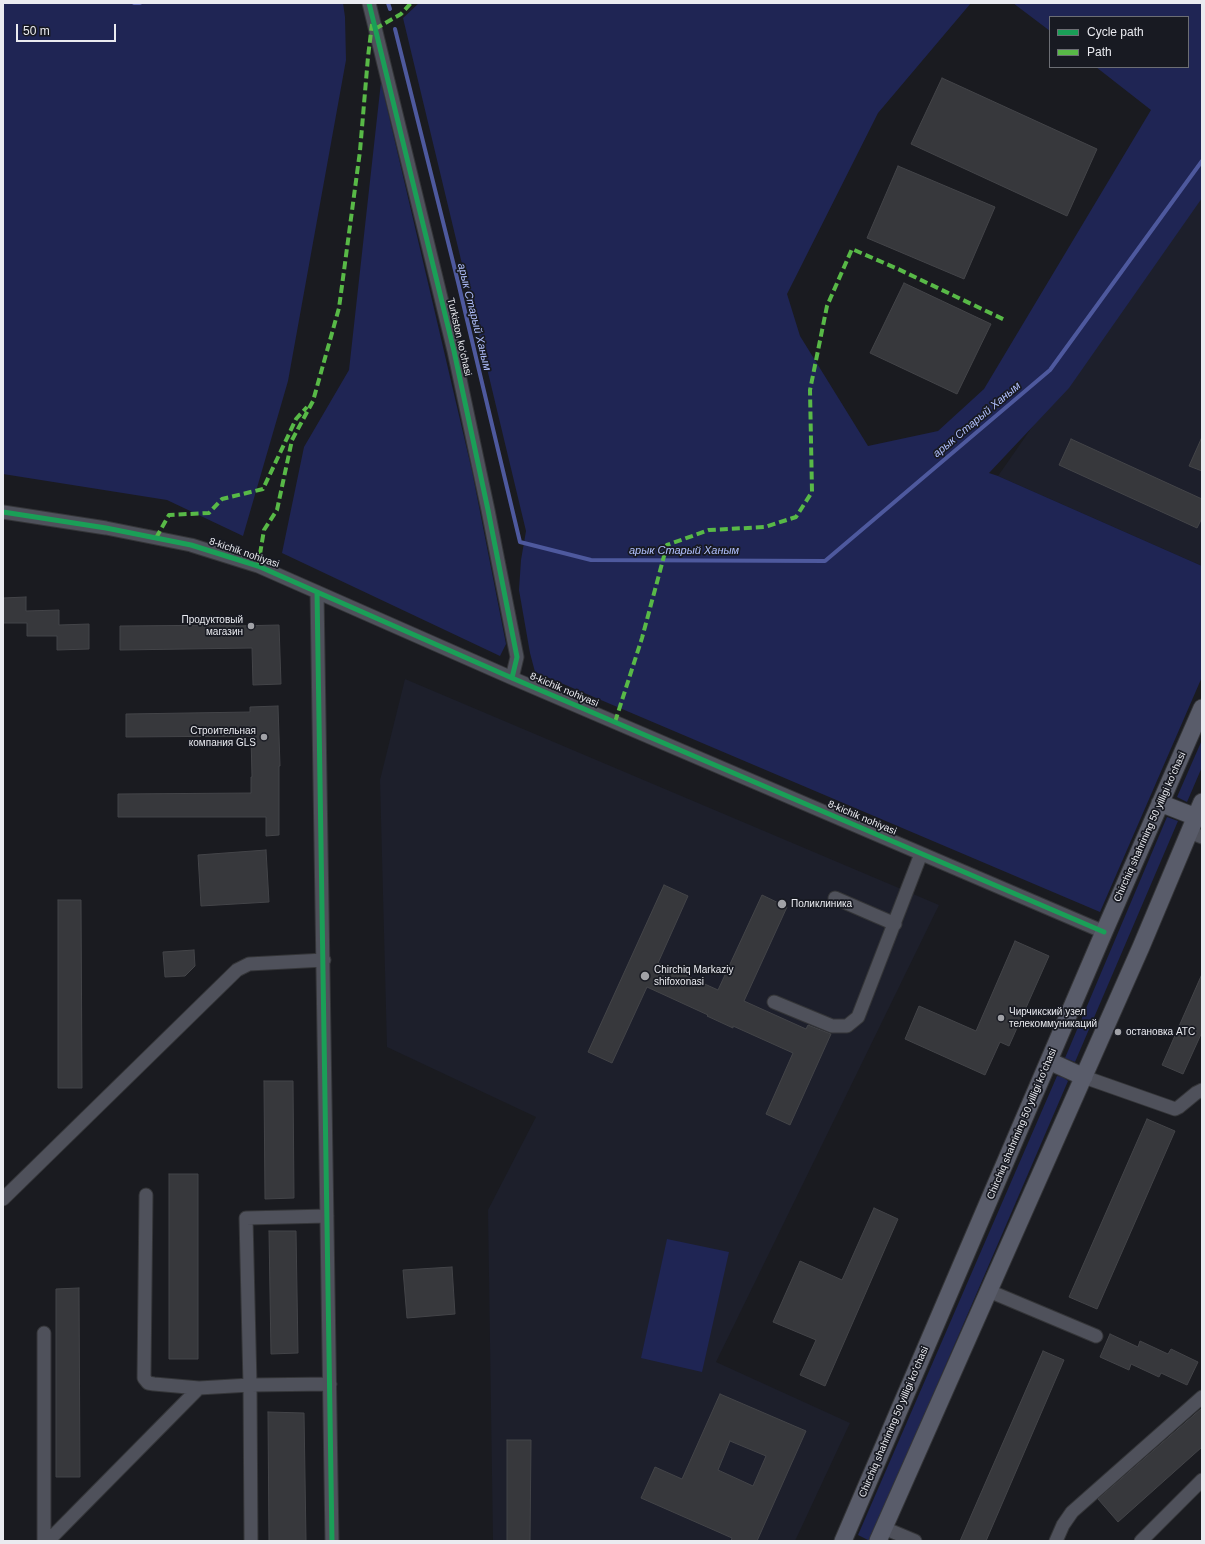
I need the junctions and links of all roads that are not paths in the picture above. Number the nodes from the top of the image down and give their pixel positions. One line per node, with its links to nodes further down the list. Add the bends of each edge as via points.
1 (369, 3): 4 (street, Turkiston ko‘chasi, via 454,351 487,502 517,658)
2 (3, 512): 3 (street, 8-kichik nohiyasi, via 192,545 258,566)
3 (317, 592): 4 (street, 8-kichik nohiyasi); 12 (street)
4 (512, 678): 8 (street, 8-kichik nohiyasi)
5 (1202, 708): 6 (main road, Chirchiq shahrining 50 yilligi koʻchasi)
6 (1160, 803): 7 (main road); 11 (main road, Chirchiq shahrining 50 yilligi koʻchasi)
7 (1197, 822): 15 (main road)
8 (921, 854): 10 (street); 11 (street, 8-kichik nohiyasi)
9 (835, 898): 10 (street)
10 (895, 924): 13 (street, via 858,1017 847,1026 832,1026)
11 (1104, 932): 14 (main road, Chirchiq shahrining 50 yilligi koʻchasi)
12 (324, 960): 18 (street, via 249,964 237,970); 19 (street)
13 (774, 1002)
14 (1050, 1061): 15 (main road); 33 (main road, Chirchiq shahrining 50 yilligi koʻchasi)
15 (1084, 1077): 16 (street, via 1175,1109); 20 (main road)
16 (1202, 1090)
17 (146, 1195): 25 (street, via 144,1378 148,1383)
18 (3, 1199)
19 (327, 1216): 23 (street); 24 (street, via 246,1218)
20 (989, 1291): 22 (street); 28 (main road)
21 (44, 1333): 29 (street)
22 (1096, 1336)
23 (330, 1384): 24 (street); 32 (street)
24 (250, 1385): 25 (street); 31 (street)
25 (200, 1388): 30 (street)
26 (1202, 1397): 35 (street, via 1072,1512)
27 (1202, 1480): 36 (street)
28 (881, 1535): 34 (street)
29 (44, 1541)
30 (48, 1541)
31 (251, 1541)
32 (332, 1541)
33 (843, 1541)
34 (915, 1541)
35 (1056, 1541)
36 (1141, 1541)

